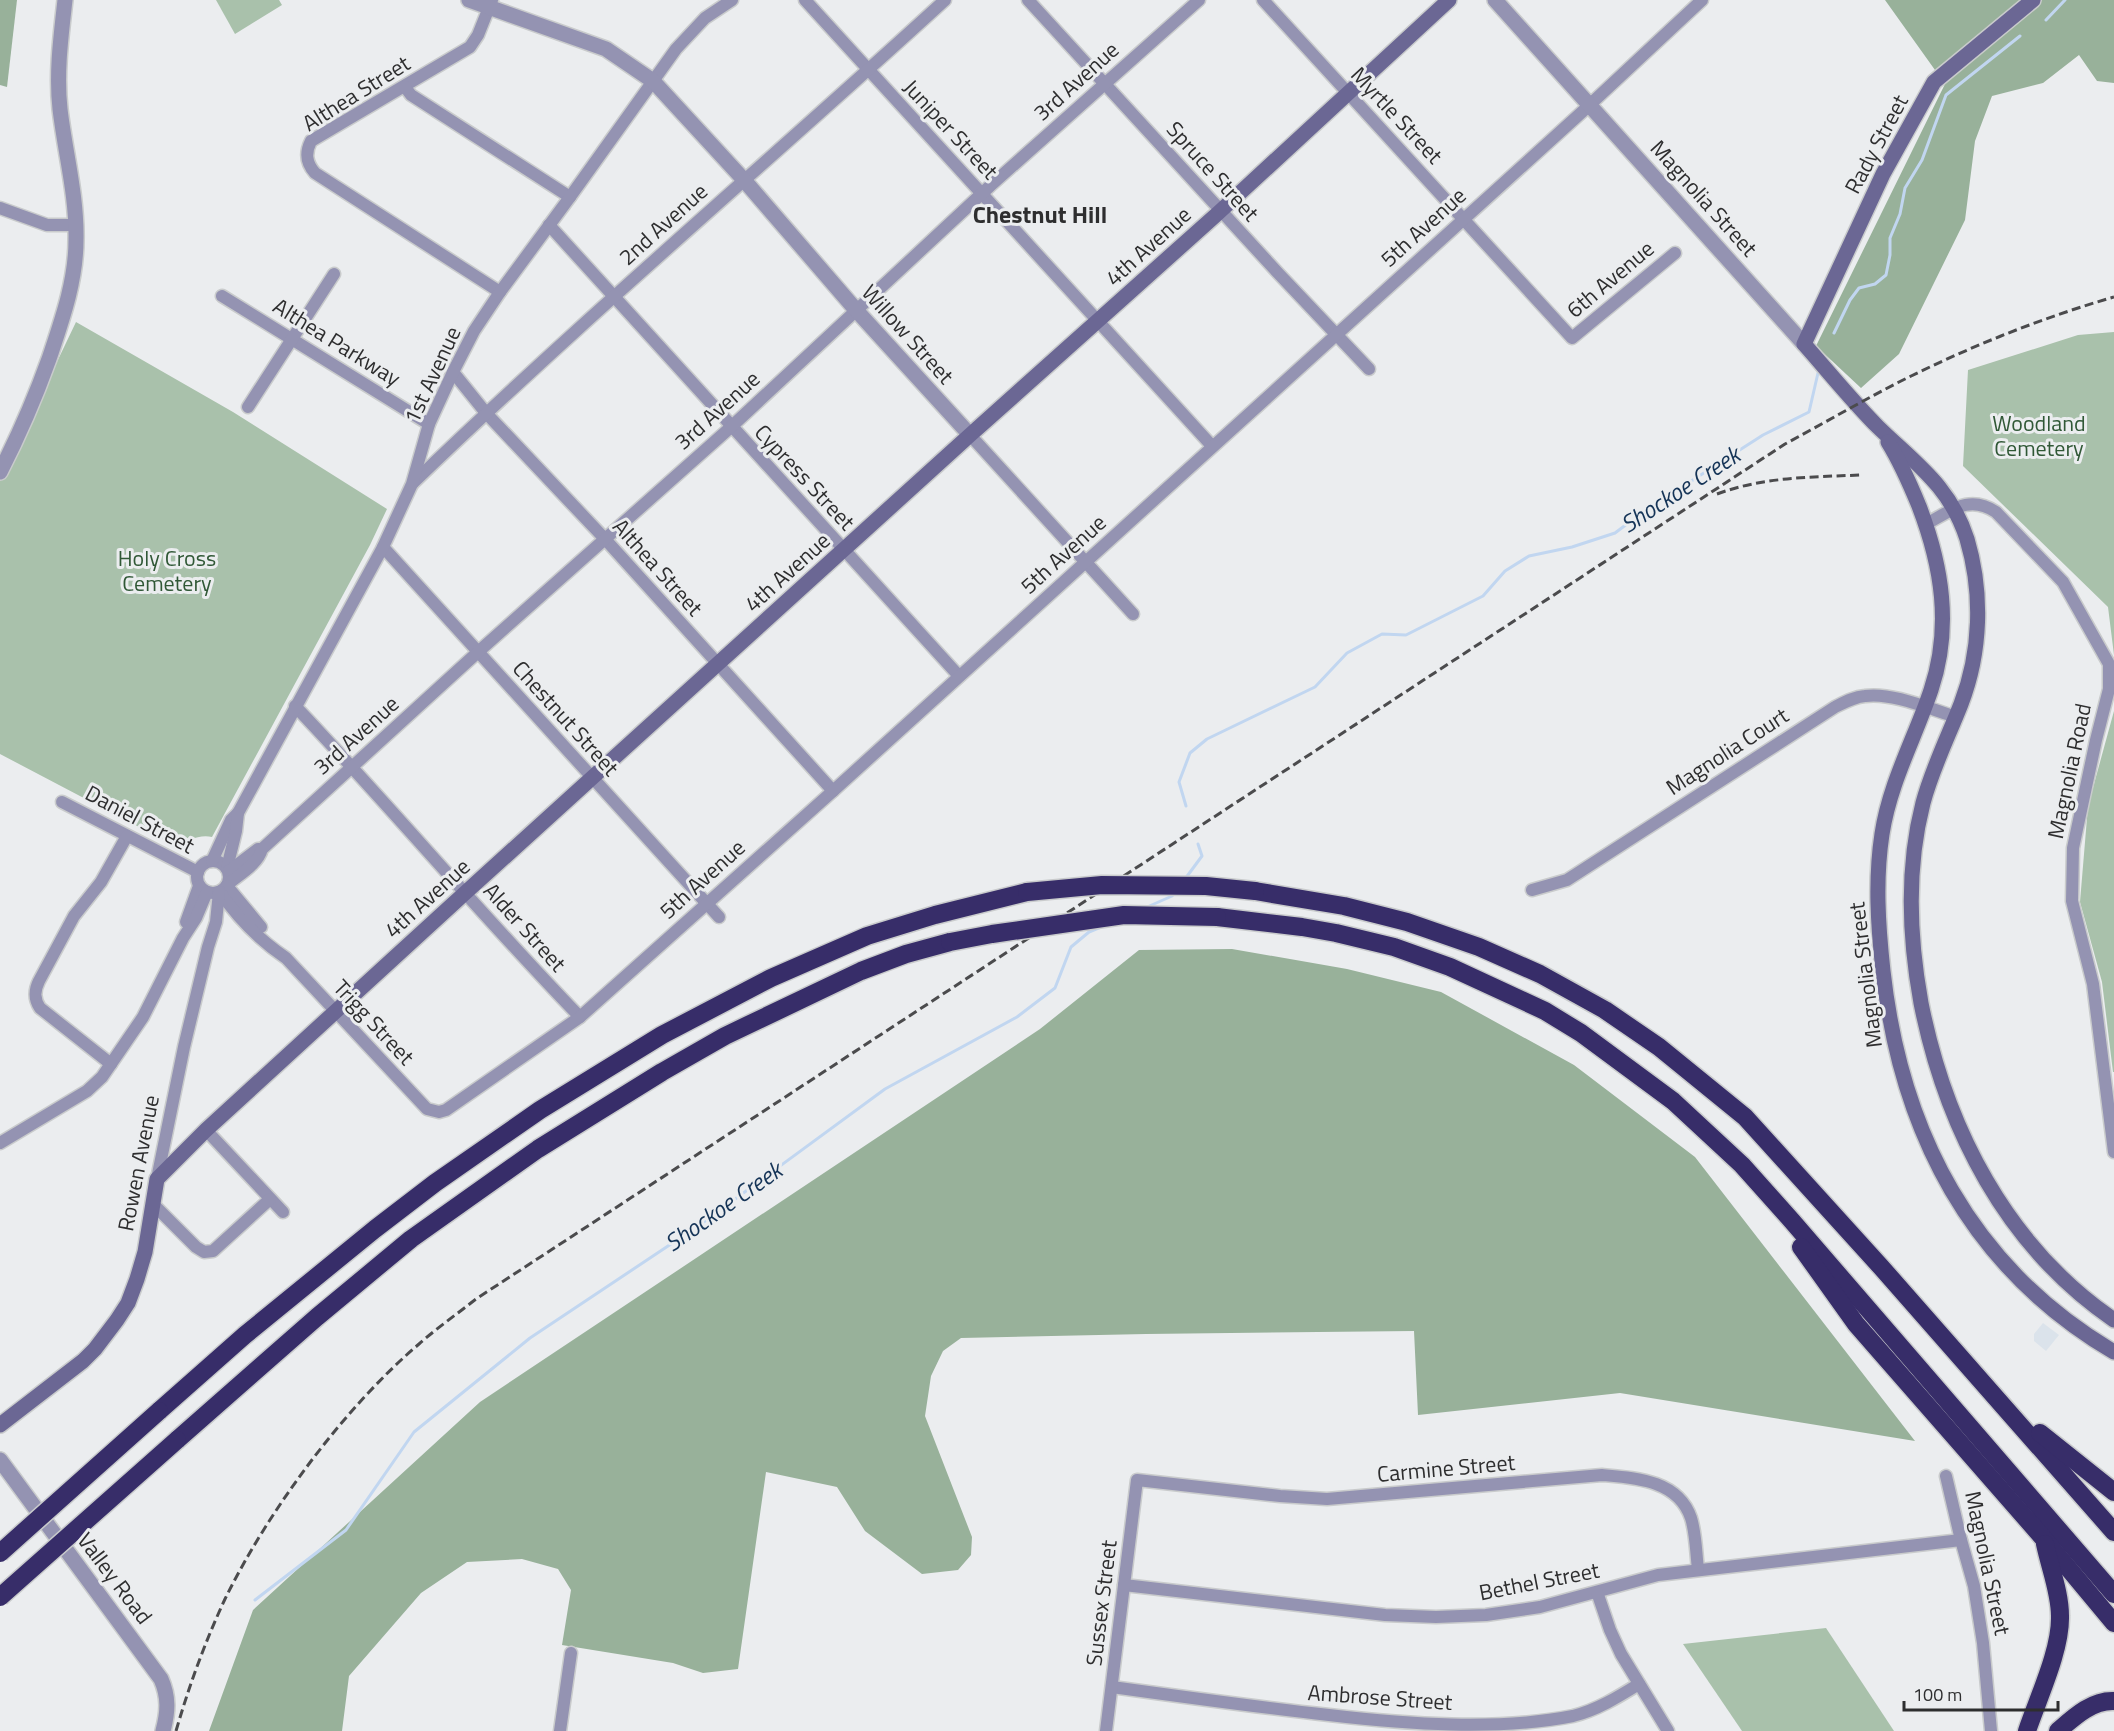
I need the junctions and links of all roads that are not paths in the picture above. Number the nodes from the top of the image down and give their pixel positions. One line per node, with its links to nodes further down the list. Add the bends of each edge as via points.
1 (65, 0): 26 (street, via 59,92)
2 (469, 0): 13 (street, Willow Street)
3 (732, 0): 15 (street, 1st Avenue, via 705,18)
4 (806, 0): 14 (street, Juniper Street)
5 (945, 0): 14 (street, 2nd Avenue)
6 (1028, 0): 16 (street, Spruce Street)
7 (1199, 0): 16 (street, 3rd Avenue)
8 (1263, 0): 18 (street, Myrtle Street)
9 (1449, 0): 18 (main road, 4th Avenue)
10 (1495, 0): 19 (street, Magnolia Street)
11 (1702, 0): 19 (street, 5th Avenue)
12 (2033, 0): 38 (main road, Rady Street, via 1934,82 1883,174)
13 (491, 4): 15 (street, Willow Street, via 606,49); 17 (street, Althea Street, via 470,47)
14 (868, 71): 20 (street, 2nd Avenue); 21 (street, Juniper Street)
15 (653, 81): 20 (street, Willow Street); 22 (street, 1st Avenue)
16 (1104, 83): 21 (street, 3rd Avenue); 24 (street, Spruce Street)
17 (405, 87): 22 (street, via 411,95); 30 (street, Althea Street, via 311,141 307,150 310,168)
18 (1348, 92): 24 (main road, 4th Avenue); 25 (street, Myrtle Street)
19 (1590, 105): 25 (street, 5th Avenue); 38 (street, Magnolia Street)
20 (744, 180): 32 (street, 2nd Avenue); 33 (street, Willow Street)
21 (983, 193): 33 (street, 3rd Avenue); 34 (street, Juniper Street)
22 (570, 197): 27 (street, 1st Avenue)
23 (0, 208): 26 (street, via 46,225)
24 (1220, 211): 34 (main road, 4th Avenue); 35 (street, Spruce Street)
25 (1464, 218): 35 (street, 5th Avenue); 36 (street, Myrtle Street)
26 (76, 225): 48 (street, via 74,275 66,308 24,424)
27 (549, 225): 30 (street, 1st Avenue); 32 (street, Cypress Street)
28 (1675, 253): 36 (street, 6th Avenue)
29 (334, 273): 37 (street)
30 (500, 292): 40 (street, 1st Avenue)
31 (222, 296): 37 (street, Althea Parkway)
32 (614, 296): 42 (street, 2nd Avenue); 44 (street, Cypress Street)
33 (856, 310): 44 (street, 3rd Avenue); 46 (street, Willow Street)
34 (1098, 321): 46 (main road, 4th Avenue); 47 (street, Juniper Street)
35 (1336, 334): 39 (street, Spruce Street); 47 (street, 5th Avenue)
36 (1572, 338)
37 (291, 339): 41 (street); 43 (street, Althea Parkway)
38 (1804, 344): 45 (main road, Magnolia Street)
39 (1369, 369)
40 (453, 372): 42 (street, Althea Street); 43 (street, 1st Avenue)
41 (249, 407)
42 (486, 413): 49 (street, 2nd Avenue); 52 (street, Althea Street)
43 (429, 424): 49 (street, 1st Avenue)
44 (731, 427): 52 (street, 3rd Avenue); 54 (street, Cypress Street)
45 (1878, 427): 50 (main road, Magnolia Street, via 1943,491); 51 (main road, Magnolia Street, via 1899,460)
46 (970, 435): 54 (main road, 4th Avenue); 55 (street, Willow Street)
47 (1212, 446): 55 (street, 5th Avenue)
48 (0, 472)
49 (412, 484): 53 (street, 1st Avenue)
50 (1955, 509): 51 (street, Magnolia Road); 62 (main road, Magnolia Street, via 1973,563 1978,616 1972,669); 82 (street, Magnolia Road, via 1978,503 2006,520 2063,582 2109,664 2109,689 2073,848 2072,902 2093,984)
51 (1926, 524): 61 (main road, Magnolia Street, via 1940,576 1943,620 1938,664)
52 (605, 539): 57 (street, 3rd Avenue); 58 (street, Althea Street)
53 (383, 547): 57 (street, Chestnut Street); 60 (street, 1st Avenue)
54 (845, 550): 58 (main road, 4th Avenue); 59 (street, Cypress Street)
55 (1086, 561): 56 (street, Willow Street); 59 (street, 5th Avenue)
56 (1133, 614)
57 (478, 652): 63 (street, 3rd Avenue); 64 (street, Chestnut Street)
58 (718, 664): 64 (main road, 4th Avenue); 65 (street, Althea Street)
59 (959, 676): 65 (street, 5th Avenue)
60 (295, 706): 63 (street, Alder Street); 67 (street, 1st Avenue)
61 (1925, 707): 62 (street, Magnolia Court); 72 (street, Magnolia Court, via 1883,696 1850,699 1567,880); 89 (main road, Magnolia Street, via 1889,798 1877,880 1886,993 1909,1097 1947,1183 1994,1250 2044,1302)
62 (1956, 717): 88 (main road, Magnolia Street, via 1923,802 1912,873 1911,916 1917,976 1935,1063 1958,1128 2002,1206 2055,1270)
63 (353, 767): 71 (street, 3rd Avenue, via 262,849 254,863); 73 (street, Alder Street)
64 (593, 778): 73 (main road, 4th Avenue); 74 (street, Chestnut Street)
65 (833, 791): 74 (street, 5th Avenue)
66 (62, 802): 68 (street, Daniel Street)
67 (238, 813): 69 (street, 1st Avenue); 71 (street, 1st Avenue)
68 (127, 836): 70 (street, Daniel Street); 78 (street, via 101,882 74,916 35,993 40,1008)
69 (212, 861): 70 (street); 71 (street, via 220,862)
70 (198, 872): 71 (street)
71 (219, 885): 76 (street, Trigg Street, via 282,948 286,958); 78 (street, via 183,938 143,1017); 84 (street, Rowen Avenue, via 216,922)
72 (1532, 890)
73 (465, 893): 76 (main road, 4th Avenue); 77 (street, Alder Street)
74 (706, 904): 75 (street, Chestnut Street); 77 (street, 5th Avenue)
75 (719, 917)
76 (336, 1012): 79 (street, Trigg Street); 80 (main road, 4th Avenue)
77 (580, 1017): 79 (street, 5th Avenue, via 446,1110)
78 (111, 1064): 81 (street, via 87,1091)
79 (433, 1112)
80 (206, 1130): 84 (main road, 4th Avenue); 85 (street)
81 (0, 1143)
82 (2114, 1152)
83 (1742, 1165): 97 (highway, via 1856,1324); 103 (highway); 104 (highway, bridge, via 1673,1101 1581,1033 1491,984 1394,947 1336,933 1217,917 1124,915 950,942 861,971 725,1036 538,1149 411,1239 317,1317)
84 (157, 1179): 86 (main road, Rowen Avenue)
85 (270, 1199): 86 (street, via 213,1251 204,1252); 87 (street)
86 (153, 1204): 91 (main road, Rowen Avenue, via 138,1279 128,1303 95,1350)
87 (283, 1212)
88 (2114, 1320)
89 (2114, 1352)
90 (2000, 1400): 95 (highway); 96 (highway); 99 (highway, bridge, via 1745,1117 1659,1047 1605,1010 1540,974 1479,947 1344,906 1206,886 1102,885 1027,892 867,936 771,978 662,1035 540,1110 375,1229 245,1335)
91 (0, 1425)
92 (0, 1460): 110 (street, Valley Road, via 161,1679 168,1704)
93 (1946, 1476): 98 (street, Magnolia Street)
94 (1137, 1480): 100 (street, Carmine Street, via 1327,1498 1602,1475 1634,1478 1670,1490 1683,1502 1694,1533); 101 (street, Sussex Street)
95 (2114, 1492)
96 (2114, 1532)
97 (2044, 1539): 105 (highway); 115 (highway, via 2060,1618 2055,1651)
98 (1961, 1540): 100 (street, Bethel Street); 114 (street, Magnolia Street, via 1974,1586 1983,1643)
99 (0, 1553)
100 (1698, 1569): 102 (street, Bethel Street)
101 (1124, 1585): 102 (street, Bethel Street, via 1385,1615 1436,1617 1497,1614); 108 (street, Sussex Street)
102 (1596, 1592): 107 (street, via 1610,1630)
103 (2114, 1594)
104 (0, 1597)
105 (2114, 1623)
106 (571, 1653): 111 (street)
107 (1639, 1684): 108 (street, Ambrose Street, via 1598,1708 1575,1716 1521,1724 1441,1725 1324,1715); 113 (street)
108 (1112, 1687): 112 (street, Sussex Street)
109 (2114, 1701): 116 (highway, via 2078,1713)
110 (163, 1731)
111 (560, 1731)
112 (1106, 1731)
113 (1668, 1731)
114 (1991, 1731)
115 (2026, 1731)
116 (2058, 1731)

